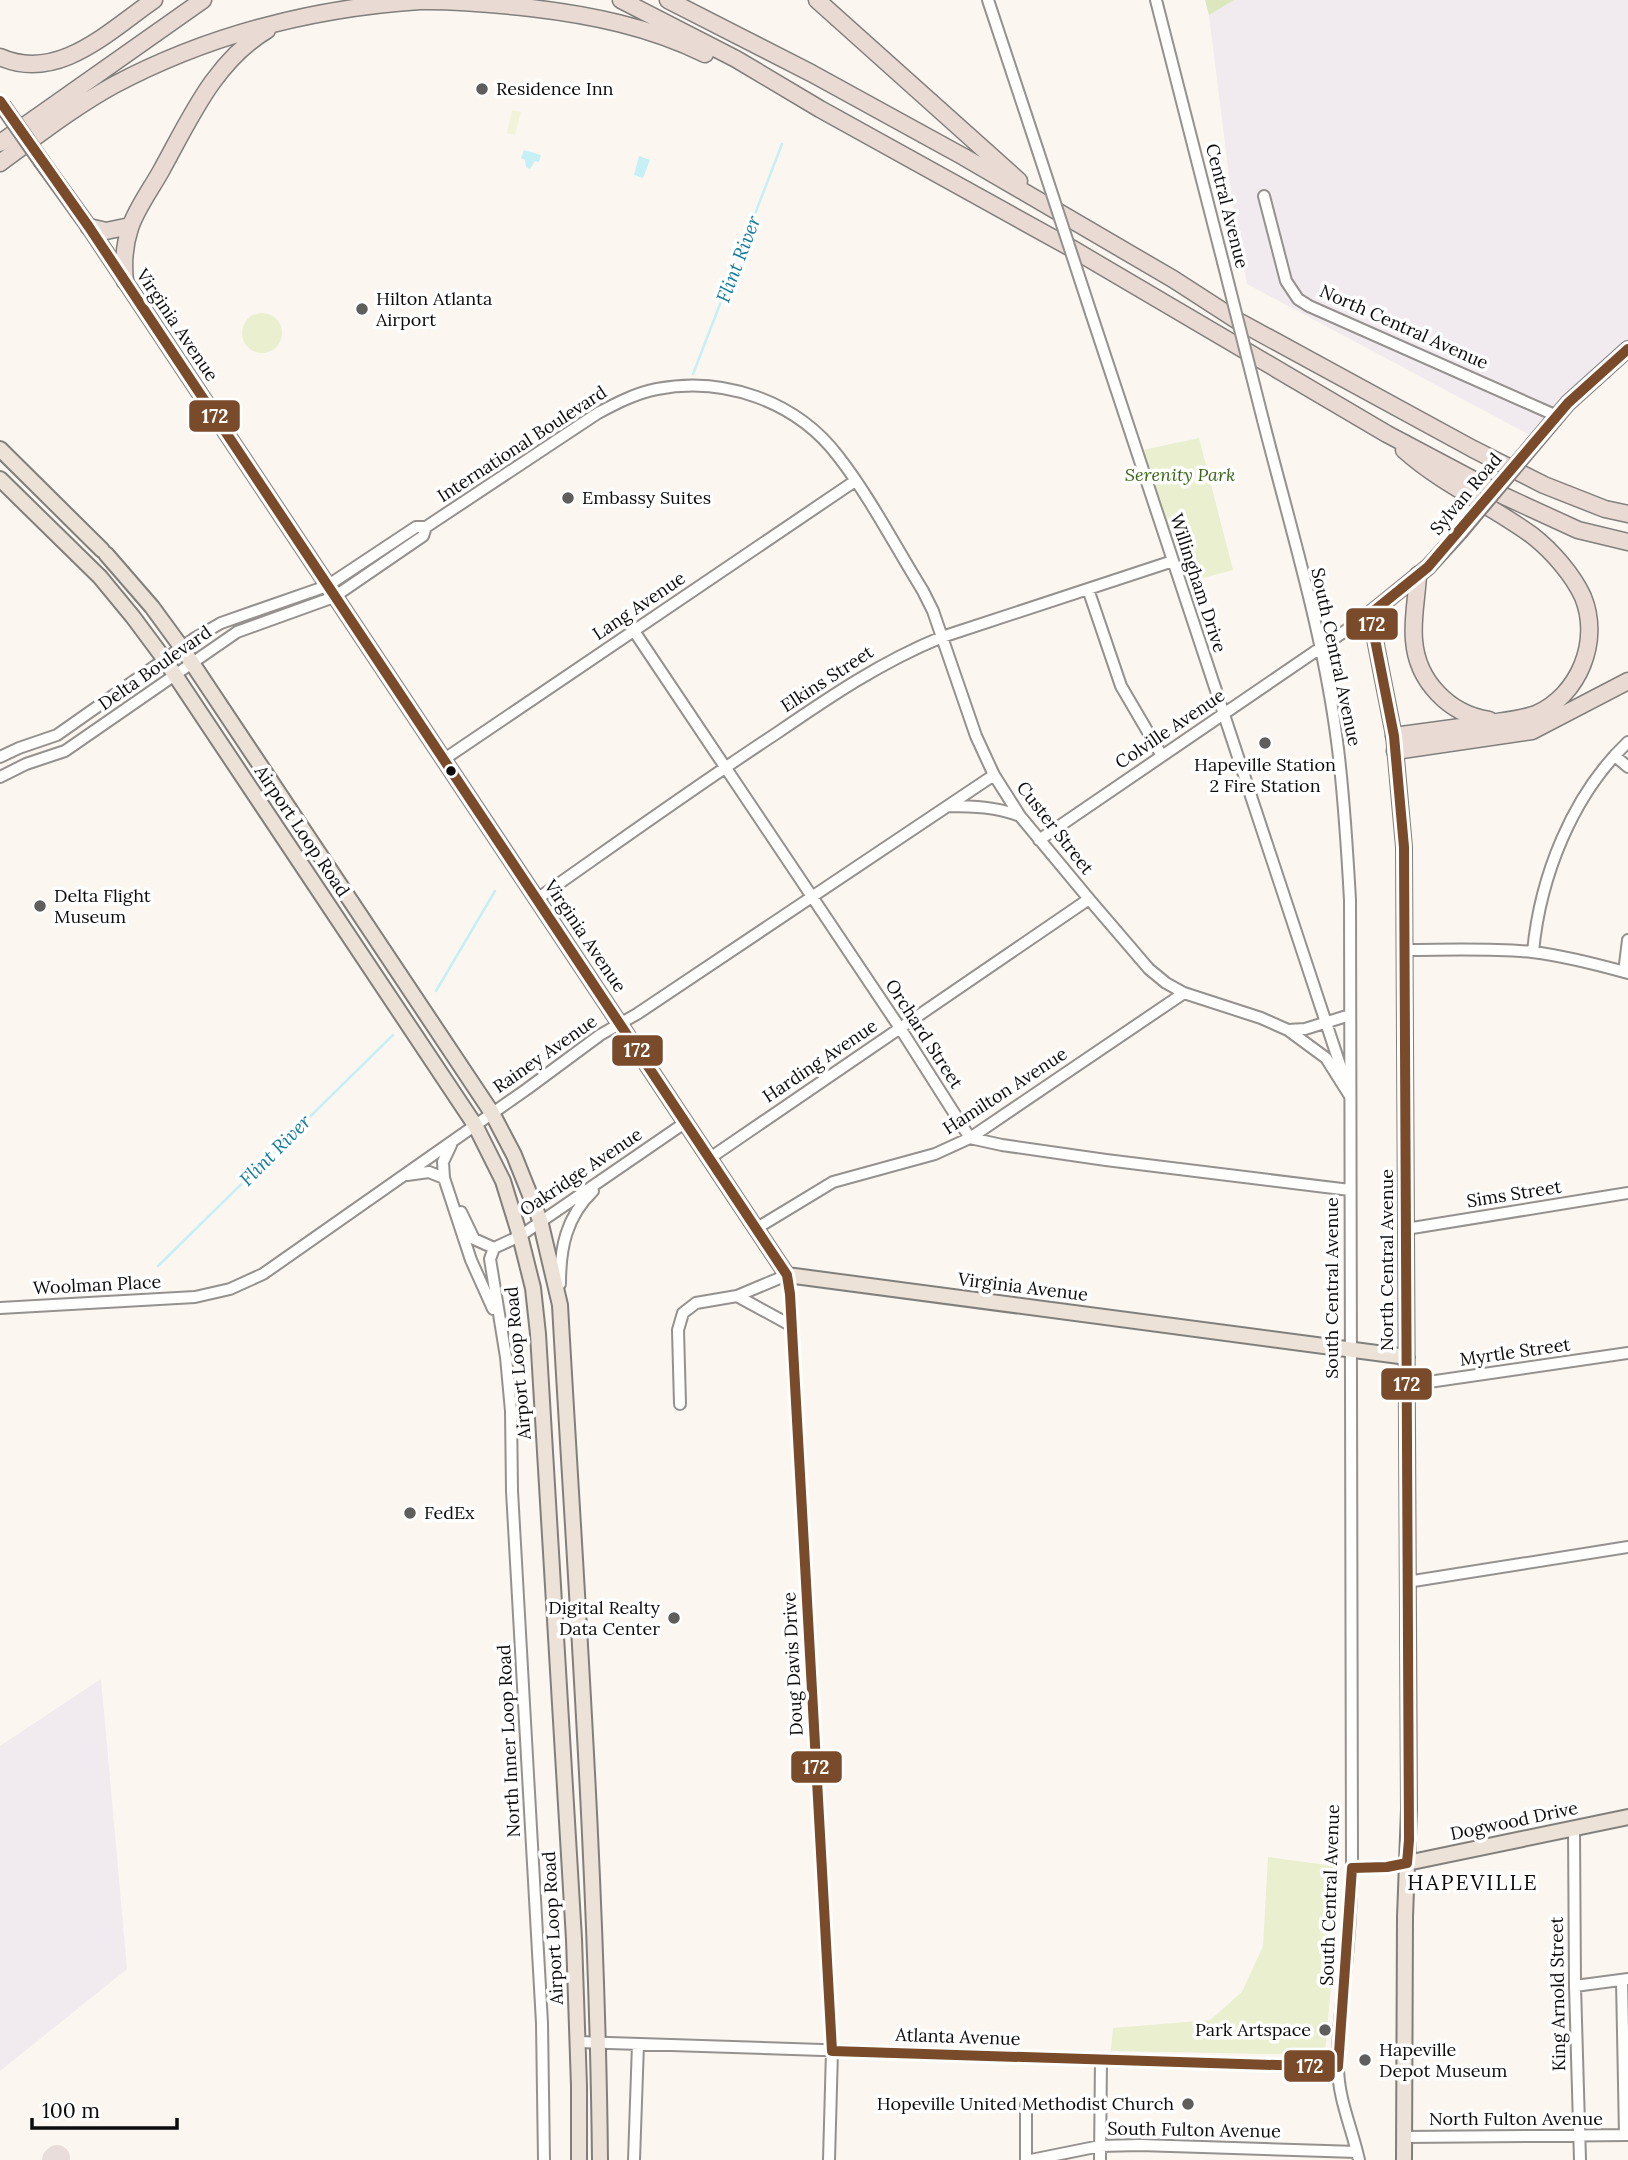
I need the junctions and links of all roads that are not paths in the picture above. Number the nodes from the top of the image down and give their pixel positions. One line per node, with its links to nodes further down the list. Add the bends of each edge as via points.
1 (154, 0): 9 (highway, via 65,60 24,65)
2 (203, 0): 12 (highway)
3 (621, 0): 11 (highway)
4 (668, 0): 15 (highway, via 823,80)
5 (817, 0): 15 (highway)
6 (988, 0): 28 (street, Willingham Drive, bridge)
7 (1156, 0): 21 (street, Central Avenue, bridge)
8 (279, 23): 11 (highway, via 422,1 578,13 692,47); 13 (highway, via 201,47 116,85); 16 (highway, via 235,54 218,73)
9 (0, 57)
10 (2, 104): 17 (main road, Virginia Avenue, bridge)
11 (820, 109): 22 (highway, via 1070,248)
12 (0, 143)
13 (0, 163)
14 (1264, 195): 20 (street, North Central Avenue, via 1286,281 1298,299)
15 (1044, 204): 26 (highway, via 1238,321 1473,449 1544,485)
16 (130, 226): 17 (highway, via 106,231); 18 (highway, via 123,257)
17 (89, 227): 18 (main road, Virginia Avenue)
18 (125, 281): 31 (main road, Virginia Avenue)
19 (1628, 349): 20 (main road, Sylvan Road)
20 (1557, 416): 29 (main road, Sylvan Road, bridge)
21 (1263, 420): 36 (street, South Central Avenue)
22 (1387, 434): 27 (highway, via 1578,530); 42 (highway, via 1424,468 1534,537 1563,565 1582,595 1589,619 1589,645 1576,679 1543,709)
23 (0, 449): 35 (main road, Airport Loop Road, via 104,552)
24 (0, 480): 37 (main road, Airport Loop Road, via 100,577)
25 (855, 481): 31 (street, International Boulevard, via 818,434 788,412 717,387 657,389 598,413 426,527 416,527); 33 (street, Lang Avenue); 34 (street, Custer Street, via 923,591)
26 (1628, 514)
27 (1628, 542)
28 (1173, 561): 30 (street, Elkins Street); 41 (street, Willingham Drive)
29 (1419, 575): 32 (main road, Sylvan Road); 42 (highway, via 1413,638 1421,670 1452,706)
30 (1088, 589): 34 (street, Elkins Street); 45 (street, via 1121,686)
31 (330, 591): 35 (street, Delta Boulevard, via 232,619); 38 (street, Delta Boulevard, via 237,632); 48 (main road, Virginia Avenue)
32 (1370, 614): 36 (street, Sylvan Road); 44 (main road, North Central Avenue)
33 (634, 631): 48 (street, Lang Avenue); 50 (street, Orchard Street)
34 (942, 637): 50 (street, Elkins Street, via 872,670); 51 (street, Custer Street)
35 (182, 648): 37 (street, Delta Boulevard); 38 (main road, Airport Loop Road)
36 (1320, 648): 41 (street, Colville Avenue); 64 (street, South Central Avenue, via 1337,740 1347,833)
37 (165, 660): 39 (main road, Airport Loop Road); 46 (street, Delta Boulevard, via 57,735)
38 (192, 663): 39 (street, Delta Boulevard); 70 (main road, Airport Loop Road)
39 (175, 675): 52 (street, Delta Boulevard, via 65,751); 72 (main road, Airport Loop Road)
40 (1628, 681): 44 (highway, via 1532,731)
41 (1223, 714): 45 (street, Colville Avenue); 65 (street, Willingham Drive)
42 (1499, 722): 44 (highway)
43 (1628, 742): 47 (street)
44 (1394, 743): 60 (main road, North Central Avenue, via 1404,847)
45 (1162, 756): 55 (street, Colville Avenue)
46 (0, 757)
47 (1615, 757): 49 (street); 61 (street, via 1581,802 1564,835 1542,896)
48 (443, 760): 57 (main road, Virginia Avenue)
49 (1628, 766)
50 (725, 767): 56 (street, Orchard Street); 57 (street, Elkins Street)
51 (994, 775): 53 (street, Rainey Avenue); 54 (street, Custer Street)
52 (0, 777)
53 (948, 806): 54 (street, via 980,806); 56 (street, Rainey Avenue)
54 (1020, 816): 55 (street, Custer Street)
55 (1039, 840): 58 (street, Custer Street)
56 (813, 898): 66 (street, Rainey Avenue); 67 (street, Orchard Street)
57 (537, 899): 66 (main road, Virginia Avenue)
58 (1089, 899): 63 (street, Custer Street, via 1149,969); 67 (street, Harding Avenue)
59 (1628, 940): 62 (street)
60 (1405, 950): 61 (street); 83 (main road, North Central Avenue)
61 (1533, 952): 62 (street)
62 (1626, 972)
63 (1184, 993): 68 (street, Custer Street); 73 (street, Hamilton Avenue)
64 (1350, 1015): 65 (street); 69 (street, South Central Avenue)
65 (1325, 1022): 68 (street); 69 (street, Willingham Drive)
66 (620, 1024): 70 (street, Rainey Avenue); 71 (main road, Virginia Avenue)
67 (900, 1028): 73 (street, Orchard Street); 75 (street, Harding Avenue)
68 (1288, 1030): 69 (street, Custer Street, via 1326,1058)
69 (1350, 1096): 79 (street, South Central Avenue)
70 (492, 1113): 72 (street, Rainey Avenue); 81 (main road, Airport Loop Road)
71 (686, 1122): 75 (main road, Virginia Avenue); 76 (street, Oakridge Avenue)
72 (475, 1125): 74 (street, Rainey Avenue); 84 (main road, Airport Loop Road, via 503,1181)
73 (970, 1138): 79 (street); 82 (street, Hamilton Avenue, via 935,1154 833,1182)
74 (455, 1139): 77 (street, Rainey Avenue); 78 (street, North Inner Loop Road, via 443,1161)
75 (710, 1158): 82 (main road, Virginia Avenue)
76 (613, 1171): 81 (street, Oakridge Avenue); 89 (street, Airport Loop Road, via 584,1200 568,1228 560,1259)
77 (403, 1176): 78 (street, via 429,1172); 88 (street, Rainey Avenue, via 264,1274)
78 (444, 1178): 85 (street, via 474,1239); 91 (street, North Inner Loop Road, via 471,1260)
79 (1350, 1190): 93 (street, South Central Avenue)
80 (1628, 1193): 83 (street, Sims Street)
81 (541, 1220): 84 (street, Oakridge Avenue); 89 (main road, Airport Loop Road)
82 (757, 1228): 86 (main road, Virginia Avenue)
83 (1406, 1229): 95 (main road, North Central Avenue)
84 (520, 1236): 85 (street, Oakridge Avenue); 106 (main road, Airport Loop Road, via 538,1334)
85 (494, 1248): 91 (street, North Inner Loop Road, via 489,1259)
86 (787, 1275): 87 (street); 92 (street, Doug Davis Drive); 93 (main road, Virginia Avenue)
87 (737, 1296): 92 (street); 97 (street, via 696,1303 683,1313 678,1330)
88 (195, 1297): 90 (street, Woolman Place)
89 (559, 1305): 107 (main road, Airport Loop Road)
90 (0, 1308)
91 (499, 1321): 118 (street, North Inner Loop Road, via 511,1411 543,2056)
92 (792, 1326): 109 (street, Doug Davis Drive)
93 (1350, 1350): 95 (main road, Virginia Avenue); 103 (street, South Central Avenue)
94 (1628, 1353): 96 (street, Myrtle Street)
95 (1407, 1356): 96 (main road, North Central Avenue)
96 (1408, 1385): 99 (main road, North Central Avenue)
97 (680, 1404)
98 (1628, 1547): 99 (street)
99 (1407, 1582): 102 (main road, North Central Avenue)
100 (1628, 1817): 101 (main road, Dogwood Drive)
101 (1574, 1828): 102 (main road, Dogwood Drive); 105 (street, King Arnold Street)
102 (1407, 1863): 103 (street); 115 (main road, North Central Avenue)
103 (1352, 1868): 111 (street, South Central Avenue)
104 (1625, 1979): 105 (street); 113 (street)
105 (1575, 1986): 114 (street, King Arnold Street)
106 (578, 2042): 107 (street, Atlanta Avenue); 119 (main road, Airport Loop Road)
107 (599, 2042): 108 (street, Atlanta Avenue); 120 (main road, Airport Loop Road)
108 (638, 2044): 109 (street, Atlanta Avenue); 121 (street)
109 (832, 2051): 110 (street, Atlanta Avenue); 122 (street, Doug Davis Drive)
110 (1101, 2059): 111 (street, Atlanta Avenue); 116 (street)
111 (1338, 2067): 117 (street, South Central Avenue, via 1341,2099)
112 (1026, 2105): 123 (street)
113 (1627, 2135): 114 (street, North Fulton Avenue)
114 (1578, 2136): 115 (street, North Fulton Avenue); 126 (street, King Arnold Street)
115 (1404, 2137): 125 (main road, North Central Avenue)
116 (1100, 2146): 117 (street, South Fulton Avenue, via 1140,2144); 123 (street, South Fulton Avenue); 124 (street)
117 (1358, 2156)
118 (544, 2160)
119 (579, 2160)
120 (600, 2160)
121 (634, 2160)
122 (829, 2160)
123 (1028, 2160)
124 (1100, 2160)
125 (1405, 2160)
126 (1580, 2160)

